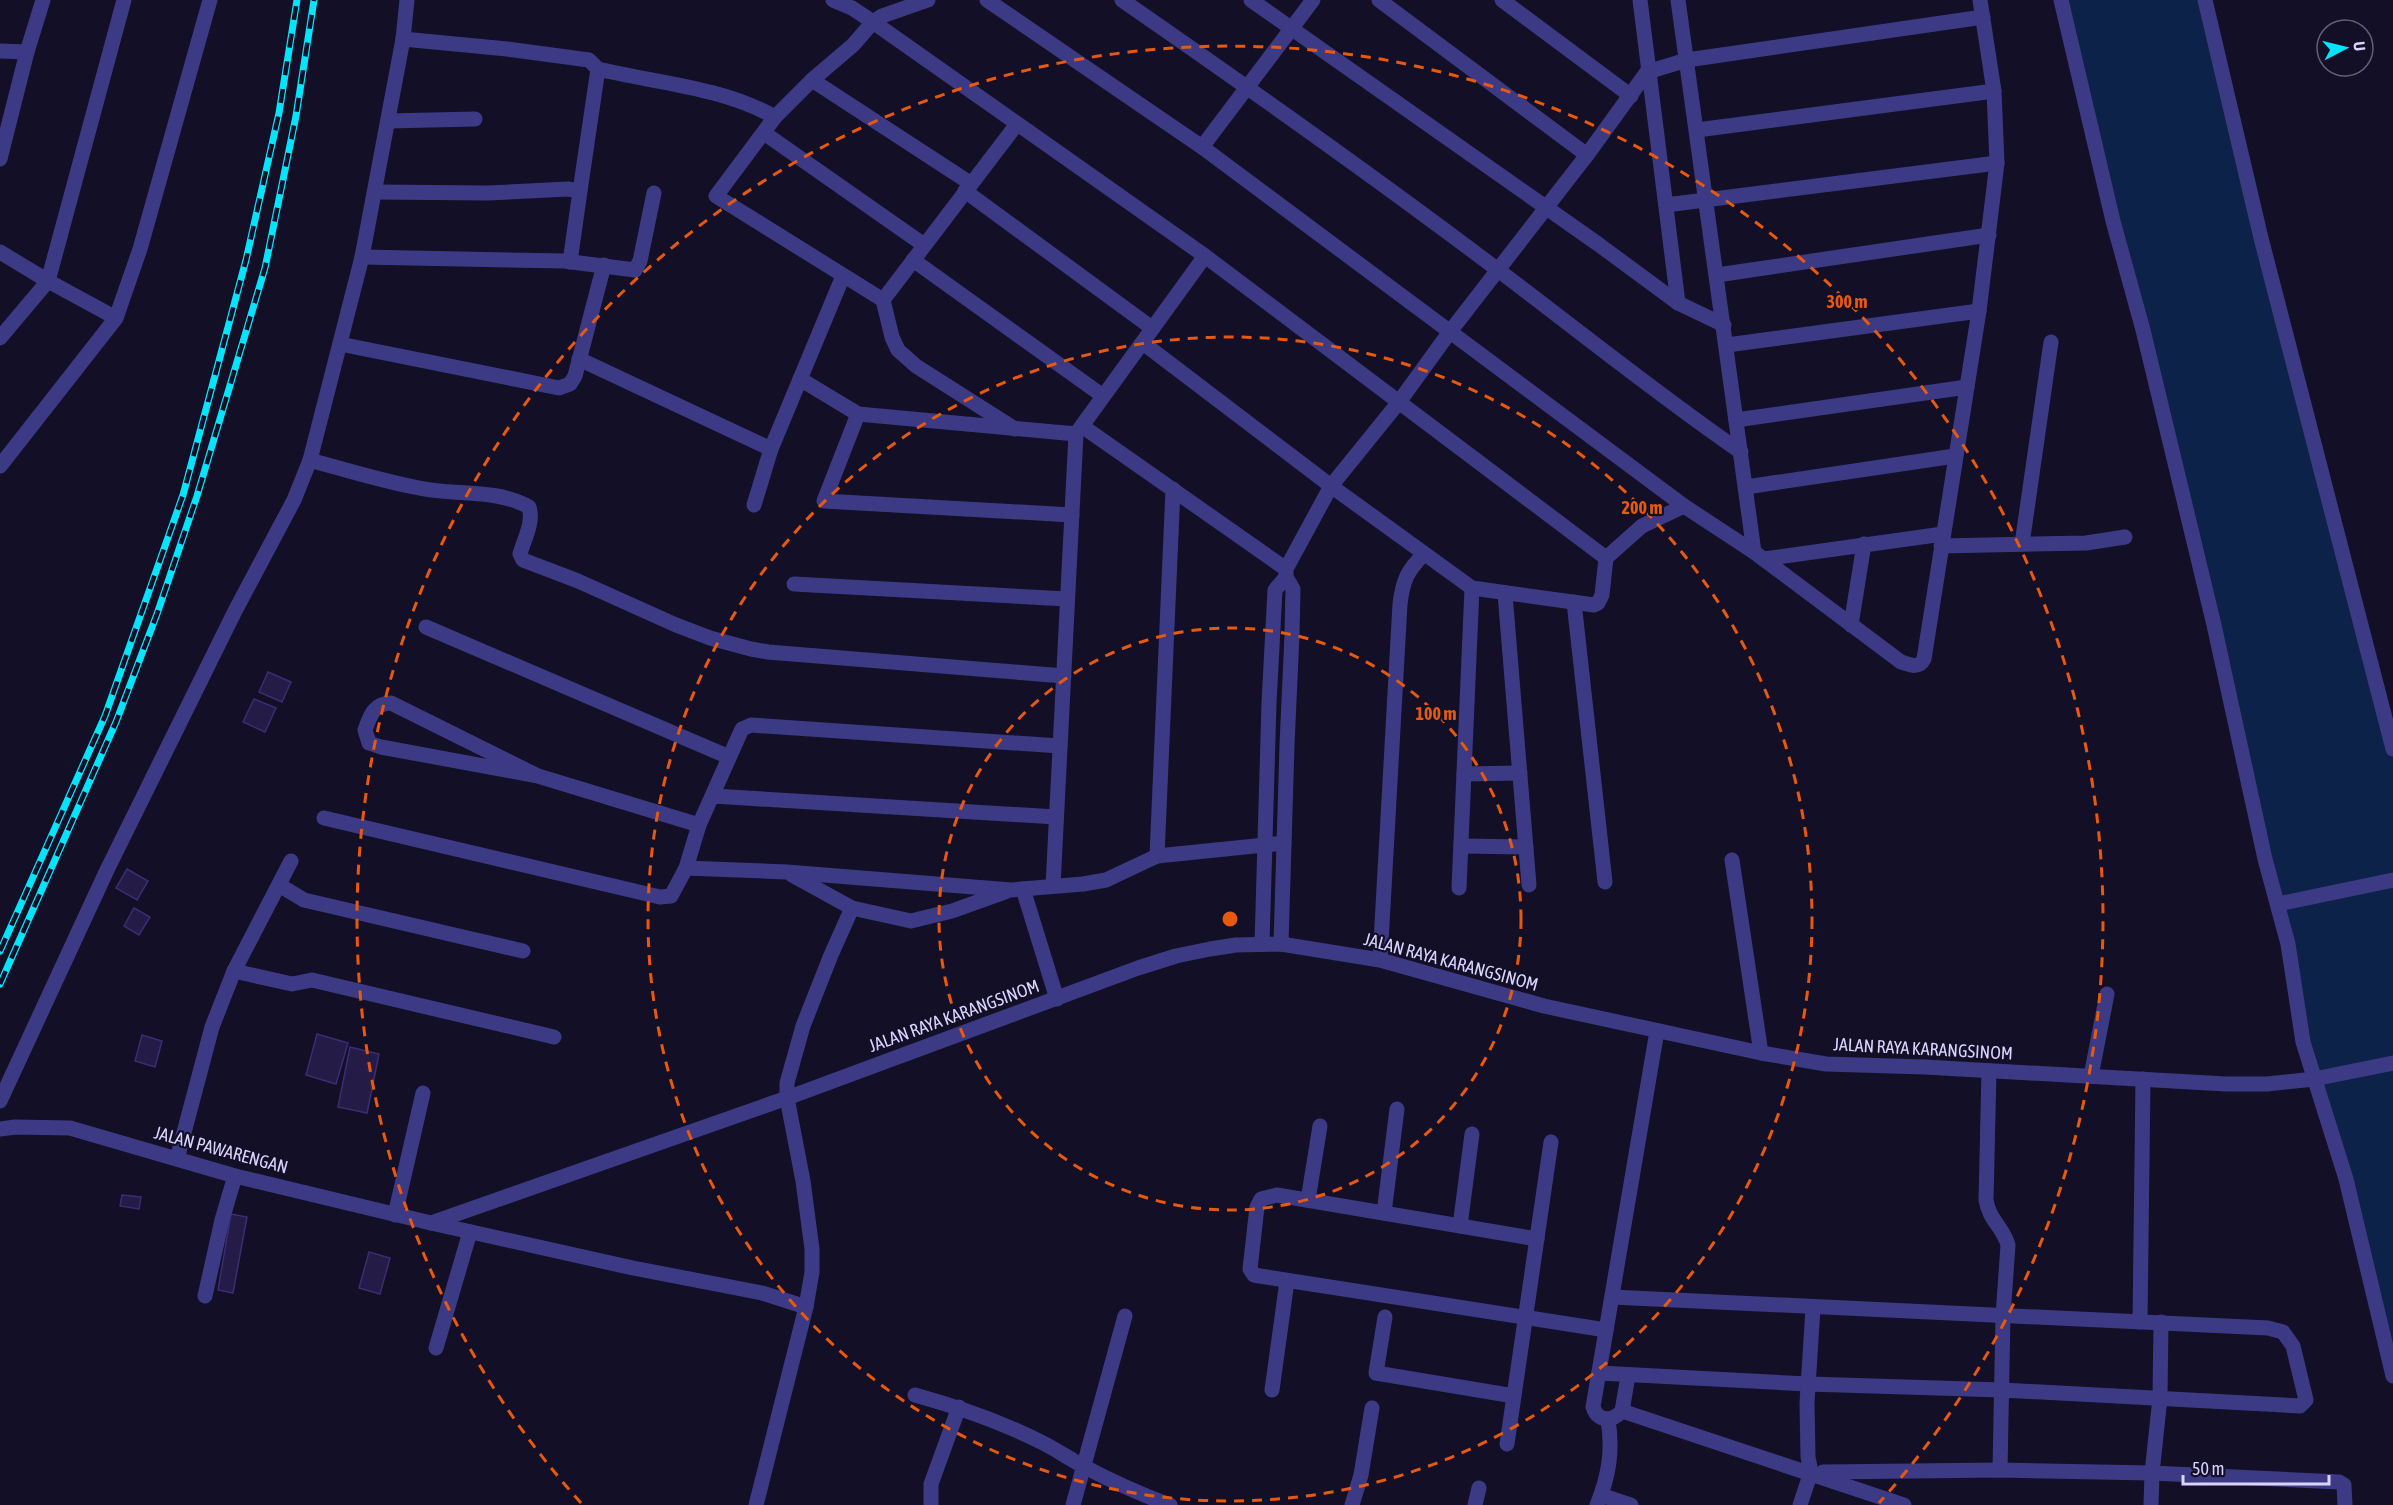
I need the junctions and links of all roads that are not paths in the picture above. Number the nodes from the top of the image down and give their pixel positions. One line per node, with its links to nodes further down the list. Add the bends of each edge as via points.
1 (44, 0): 23 (street)
2 (124, 0): 59 (street)
3 (210, 0): 63 (street, via 140,249)
4 (407, 0): 21 (street)
5 (833, 0): 19 (street)
6 (928, 0): 19 (street)
7 (987, 0): 37 (street)
8 (1122, 0): 28 (street)
9 (1251, 0): 20 (street)
10 (1313, 0): 20 (street)
11 (1379, 0): 38 (street)
12 (1502, 0): 30 (street)
13 (1640, 0): 26 (street)
14 (1678, 0): 24 (street)
15 (1980, 0): 18 (street)
16 (2061, 0): 136 (street, via 2180,478 2265,859)
17 (2205, 0): 110 (street, via 2264,249)
18 (1983, 17): 24 (street); 29 (street)
19 (873, 22): 27 (street); 34 (street)
20 (1292, 29): 28 (street); 47 (street)
21 (403, 39): 25 (street, via 589,60); 33 (street)
22 (0, 51): 23 (street)
23 (27, 52): 39 (street)
24 (1687, 60): 26 (street); 35 (street)
25 (598, 69): 31 (street, via 700,89 758,107); 42 (street)
26 (1647, 72): 30 (street); 46 (street)
27 (812, 80): 31 (street); 41 (street)
28 (1247, 86): 37 (street); 56 (street)
29 (1994, 91): 35 (street); 40 (street)
30 (1631, 96): 38 (street)
31 (775, 117): 36 (street)
32 (475, 119): 33 (street)
33 (388, 121): 43 (street)
34 (1017, 124): 41 (street); 51 (street)
35 (1697, 130): 45 (street)
36 (764, 133): 49 (street); 58 (street, via 716,196)
37 (1202, 147): 66 (street)
38 (1587, 155): 47 (street)
39 (0, 159)
40 (1997, 163): 45 (street); 48 (street)
41 (967, 187): 49 (street); 65 (street)
42 (580, 191): 43 (street); 54 (street)
43 (375, 192): 52 (street)
44 (654, 193): 55 (street, via 635,270)
45 (1706, 199): 46 (street); 57 (street)
46 (1666, 205): 61 (street)
47 (1546, 208): 56 (street); 61 (street)
48 (1989, 235): 57 (street); 62 (street)
49 (924, 245): 53 (street)
50 (0, 252): 59 (street)
51 (1205, 256): 65 (street); 76 (street)
52 (362, 257): 54 (street); 70 (street)
53 (913, 260): 60 (street); 75 (street)
54 (570, 262): 55 (street)
55 (604, 265): 72 (street)
56 (1498, 270): 66 (street); 82 (street)
57 (1717, 275): 64 (street)
58 (843, 276): 60 (street); 73 (street)
59 (48, 281): 63 (street); 67 (street)
60 (883, 300): 79 (street, via 898,350 916,366)
61 (1678, 303): 64 (street)
62 (1979, 311): 71 (street); 74 (street)
63 (116, 318): 85 (street)
64 (1724, 325): 71 (street)
65 (1152, 328): 68 (street)
66 (1449, 333): 76 (street); 90 (street)
67 (0, 338)
68 (1143, 342): 75 (street); 86 (street)
69 (2051, 342): 95 (street)
70 (340, 344): 72 (street, via 559,388 570,384); 84 (street)
71 (1727, 345): 78 (street)
72 (579, 359): 81 (street)
73 (800, 380): 77 (street); 81 (street)
74 (1967, 387): 78 (street); 83 (street)
75 (1103, 396): 80 (street)
76 (1399, 402): 86 (street); 98 (street)
77 (858, 414): 79 (street); 91 (street, via 824,501)
78 (1736, 420): 82 (street)
79 (1015, 429): 80 (street)
80 (1079, 430): 88 (street); 91 (street)
81 (771, 448): 89 (street)
82 (1741, 452): 87 (street)
83 (1955, 456): 87 (street); 93 (street)
84 (310, 460): 107 (street, via 420,489 498,496 522,503 530,512 520,554 523,560 710,638 768,652); 155 (street, via 294,500 107,870)
85 (0, 466)
86 (1331, 486): 96 (street); 99 (street)
87 (1746, 487): 97 (street)
88 (1173, 489): 99 (street); 124 (street)
89 (754, 505)
90 (1684, 506): 97 (street); 98 (street, via 1642,526)
91 (1072, 515): 103 (street)
92 (2126, 537): 95 (street, via 2092,543)
93 (1942, 540): 94 (street); 95 (street); 105 (street, via 1922,663 1914,666 1901,662)
94 (1864, 544): 97 (street); 105 (street)
95 (2022, 544)
96 (1424, 554): 101 (street); 141 (street, via 1403,582 1400,604)
97 (1759, 556): 105 (street)
98 (1606, 558): 104 (street, via 1598,603)
99 (1286, 573): 120 (street, via 1293,589); 121 (street, via 1275,590)
100 (794, 584): 103 (street)
101 (1472, 588): 102 (street); 114 (street)
102 (1505, 594): 104 (street); 113 (street)
103 (1068, 599): 107 (street)
104 (1574, 602): 130 (street)
105 (1851, 625)
106 (426, 627): 111 (street)
107 (1064, 676): 109 (street)
108 (468, 743): 112 (street); 112 (street, via 391,703 373,710 369,719 365,735 369,743); 115 (street)
109 (1060, 747): 111 (street, via 758,724 742,729); 117 (street)
110 (2393, 749)
111 (729, 757): 116 (street)
112 (460, 763): 115 (street)
113 (1520, 773): 114 (street); 123 (street)
114 (1464, 774): 122 (street)
115 (538, 776): 119 (street)
116 (713, 796): 117 (street); 119 (street)
117 (1056, 817): 133 (street)
118 (324, 818): 127 (street, via 660,897 671,896)
119 (699, 825): 127 (street)
120 (1284, 843): 121 (street); 139 (street)
121 (1265, 844): 124 (street); 138 (street)
122 (1461, 846): 123 (street); 134 (street)
123 (1526, 846): 132 (street)
124 (1157, 856): 133 (street, via 1106,880)
125 (1732, 860): 147 (street)
126 (291, 861): 131 (street)
127 (686, 868): 128 (street)
128 (788, 872): 135 (street); 137 (street)
129 (2393, 880): 136 (street)
130 (1605, 882)
131 (279, 885): 140 (street, via 304,900); 142 (street)
132 (1529, 885)
133 (1053, 886): 135 (street)
134 (1459, 888)
135 (1017, 889): 137 (street, via 911,921); 144 (street)
136 (2284, 902): 152 (street, via 2303,1042)
137 (852, 909): 154 (street, via 803,1026 787,1083)
138 (1262, 944): 139 (street, JALAN RAYA KARANGSINOM); 144 (street, JALAN RAYA KARANGSINOM, via 1176,956)
139 (1281, 944): 141 (street, JALAN RAYA KARANGSINOM)
140 (523, 951)
141 (1380, 960): 145 (street, JALAN RAYA KARANGSINOM, via 1544,1006)
142 (234, 971): 146 (street, via 292,984 312,980); 161 (street, via 212,1027)
143 (2107, 994): 150 (street)
144 (1057, 999): 154 (street, JALAN RAYA KARANGSINOM)
145 (1657, 1031): 147 (street, JALAN RAYA KARANGSINOM); 172 (street)
146 (554, 1037)
147 (1761, 1053): 149 (street, JALAN RAYA KARANGSINOM, via 1826,1064)
148 (2393, 1063): 152 (street, JALAN RAYA KARANGSINOM)
149 (1989, 1071): 150 (street, JALAN RAYA KARANGSINOM); 177 (street, via 1986,1200 2008,1245)
150 (2091, 1076): 151 (street, JALAN RAYA KARANGSINOM)
151 (2143, 1078): 152 (street, JALAN RAYA KARANGSINOM, via 2226,1084); 179 (street)
152 (2319, 1078): 185 (street)
153 (423, 1093): 165 (street)
154 (787, 1098): 166 (street, JALAN RAYA KARANGSINOM); 173 (street, via 812,1249)
155 (0, 1101)
156 (1396, 1109): 164 (street)
157 (1320, 1126): 163 (street)
158 (0, 1129): 161 (street, JALAN PAWARENGAN, via 70,1128)
159 (1472, 1134): 167 (street)
160 (1551, 1142): 169 (street)
161 (177, 1159): 162 (street, JALAN PAWARENGAN)
162 (235, 1176): 165 (street, JALAN PAWARENGAN); 171 (street)
163 (1308, 1200): 164 (street); 170 (street, via 1268,1196 1257,1207 1250,1269 1254,1275)
164 (1384, 1213): 167 (street)
165 (395, 1215): 166 (street, JALAN PAWARENGAN)
166 (431, 1223): 168 (street, JALAN PAWARENGAN)
167 (1460, 1226): 169 (street)
168 (470, 1232): 173 (street, JALAN PAWARENGAN, via 762,1293); 182 (street)
169 (1537, 1239): 176 (street)
170 (1287, 1281): 176 (street); 187 (street)
171 (205, 1296)
172 (1612, 1298): 174 (street); 181 (street)
173 (806, 1307): 203 (street)
174 (1812, 1308): 177 (street); 186 (street)
175 (1125, 1316): 197 (street)
176 (1527, 1316): 181 (street); 190 (street)
177 (2003, 1316): 179 (street); 188 (street)
178 (1385, 1317): 190 (street, via 1376,1373)
179 (2140, 1322): 180 (street)
180 (2161, 1323): 191 (street); 191 (street, via 2283,1332 2293,1346 2306,1400 2300,1406)
181 (1606, 1330): 183 (street)
182 (436, 1348)
183 (1599, 1373): 184 (street); 195 (street, via 1593,1407 1599,1418)
184 (1628, 1376): 186 (street); 194 (street)
185 (2393, 1376)
186 (1808, 1384): 188 (street); 199 (street)
187 (1272, 1390)
188 (2002, 1390): 191 (street); 198 (street)
189 (915, 1395): 192 (street)
190 (1514, 1396): 196 (street)
191 (2160, 1398): 200 (street)
192 (958, 1407): 197 (street, via 1040,1441); 204 (street, via 931,1484)
193 (1372, 1408): 207 (street)
194 (1622, 1411): 195 (street); 199 (street)
195 (1608, 1420): 202 (street, via 1611,1458)
196 (1507, 1444)
197 (1083, 1467): 205 (street); 206 (street)
198 (2000, 1470): 199 (street); 200 (street)
199 (1811, 1472): 210 (street); 211 (street)
200 (2152, 1473): 212 (street); 213 (street, via 2339,1482 2344,1485)
201 (1479, 1488): 208 (street)
202 (1599, 1500): 209 (street)
203 (756, 1505)
204 (932, 1505)
205 (1072, 1505)
206 (1170, 1505)
207 (1352, 1505)
208 (1475, 1505)
209 (1631, 1505)
210 (1800, 1505)
211 (1904, 1505)
212 (2151, 1505)
213 (2345, 1505)

